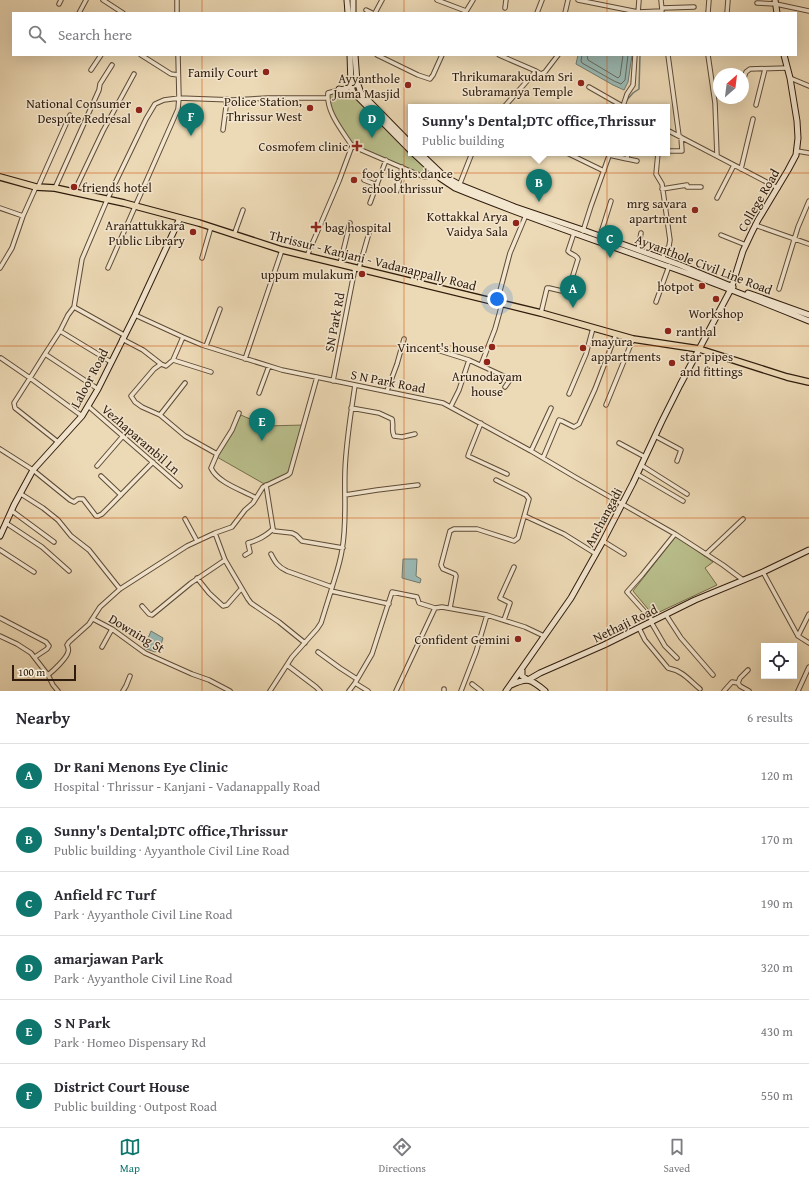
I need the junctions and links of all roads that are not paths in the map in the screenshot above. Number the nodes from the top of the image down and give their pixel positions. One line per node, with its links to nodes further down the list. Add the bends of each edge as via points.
1 (61, 0): 20 (street)
2 (86, 0): 26 (street)
3 (103, 0): 27 (street)
4 (177, 0): 28 (street)
5 (347, 0): 29 (main road)
6 (353, 0): 30 (main road)
7 (382, 0): 32 (street)
8 (437, 0): 33 (street)
9 (473, 0): 33 (street)
10 (506, 0): 22 (street)
11 (542, 0): 34 (street)
12 (568, 0): 35 (street)
13 (578, 0): 36 (street)
14 (639, 0): 37 (street)
15 (661, 0): 24 (street)
16 (708, 0): 39 (street)
17 (728, 0): 40 (street)
18 (776, 2): 19 (street); 25 (street); 41 (main road)
19 (757, 3)
20 (59, 4)
21 (694, 7): 24 (street)
22 (505, 8)
23 (366, 10): 31 (street)
24 (662, 11): 38 (street)
25 (809, 11)
26 (80, 12)
27 (121, 12)
28 (177, 12)
29 (348, 12)
30 (353, 12)
31 (370, 12)
32 (376, 12)
33 (466, 12)
34 (536, 12)
35 (565, 12)
36 (633, 12)
37 (638, 12)
38 (650, 12)
39 (708, 12)
40 (727, 12)
41 (777, 12)
42 (100, 56): 58 (street)
43 (143, 56): 62 (street, via 171,74)
44 (178, 56): 62 (street)
45 (350, 56): 65 (main road, Ayyanthole Civil Line Road)
46 (355, 56): 64 (main road, Ayyanthole Civil Line Road)
47 (379, 56): 48 (street, via 418,76 430,79)
48 (442, 56)
49 (505, 56): 60 (street)
50 (557, 56): 60 (street, via 543,74)
51 (635, 56): 75 (street, via 633,85)
52 (668, 56): 81 (street)
53 (708, 56): 97 (street, via 715,103)
54 (784, 56): 56 (main road, College Road)
55 (112, 65): 112 (street, via 100,84)
56 (787, 68): 57 (street); 63 (main road, College Road)
57 (765, 69): 59 (street); 76 (street)
58 (91, 70)
59 (749, 70)
60 (536, 71): 73 (street)
61 (134, 74): 116 (street, via 103,131)
62 (178, 75): 70 (street)
63 (790, 78): 66 (street); 86 (main road, College Road, via 797,121)
64 (357, 85): 65 (street); 69 (main road, Ayyanthole Civil Line Road)
65 (351, 86): 68 (street); 69 (main road, Ayyanthole Civil Line Road)
66 (809, 86)
67 (589, 87): 74 (street)
68 (339, 89): 69 (main road); 71 (street, via 328,93)
69 (358, 93): 82 (main road, Ayyanthole Civil Line Road); 84 (main road, Ayyanthole Civil Line Road)
70 (179, 98): 72 (street); 118 (street, via 155,104); 122 (street, via 178,109)
71 (327, 98): 72 (street); 83 (street, via 333,115)
72 (227, 99): 79 (street)
73 (507, 104)
74 (619, 104)
75 (624, 104)
76 (756, 105)
77 (70, 115): 109 (street)
78 (753, 119): 102 (street)
79 (223, 130)
80 (670, 132): 81 (street)
81 (680, 137): 85 (street, via 682,151); 97 (street)
82 (408, 141)
83 (352, 146): 98 (street); 145 (street)
84 (408, 148)
85 (670, 151)
86 (797, 151): 87 (street); 113 (main road, College Road)
87 (809, 153)
88 (416, 156): 104 (main road, Ayyanthole Civil Line Road)
89 (423, 156): 106 (main road, Ayyanthole Civil Line Road)
90 (471, 156): 110 (street)
91 (573, 156): 103 (street)
92 (608, 156): 103 (street)
93 (616, 156): 95 (street, via 627,159)
94 (617, 156): 99 (street)
95 (628, 156)
96 (658, 156): 114 (street, via 656,174)
97 (716, 156): 100 (street)
98 (386, 160): 101 (street); 108 (street)
99 (637, 161)
100 (734, 165): 102 (street); 117 (street)
101 (402, 167): 104 (street, via 424,177); 115 (street)
102 (741, 169): 113 (street)
103 (604, 171): 132 (street)
104 (433, 172): 106 (main road, Ayyanthole Civil Line Road)
105 (0, 177): 109 (main road, Thrissur - Kanjani - Vadanappally Road)
106 (443, 178): 110 (main road, Ayyanthole Civil Line Road)
107 (364, 180): 108 (street)
108 (376, 185): 121 (street)
109 (37, 187): 112 (main road, Thrissur - Kanjani - Vadanappally Road); 127 (street)
110 (459, 187): 123 (main road, Ayyanthole Civil Line Road)
111 (701, 187): 114 (street, via 687,185)
112 (55, 188): 116 (main road, Thrissur - Kanjani - Vadanappally Road)
113 (778, 188): 130 (main road, College Road)
114 (662, 189): 147 (street, via 670,240)
115 (397, 191)
116 (74, 193): 118 (main road, Thrissur - Kanjani - Vadanappally Road)
117 (717, 198)
118 (107, 200): 122 (main road, Thrissur - Kanjani - Vadanappally Road); 157 (street, via 82,259)
119 (611, 201): 139 (street)
120 (809, 201): 140 (street)
121 (370, 203)
122 (135, 207): 128 (main road, Thrissur - Kanjani - Vadanappally Road); 151 (street)
123 (511, 207): 126 (main road, Ayyanthole Civil Line Road); 132 (main road, Ayyanthole Civil Line Road)
124 (0, 208): 127 (street)
125 (243, 210): 136 (street)
126 (526, 215): 135 (main road, Ayyanthole Civil Line Road); 156 (street, via 510,253)
127 (23, 216): 150 (street, via 12,248)
128 (180, 218): 131 (main road, Thrissur - Kanjani - Vadanappally Road); 160 (main road, Laloor Road)
129 (350, 222): 148 (street)
130 (755, 225): 140 (street); 142 (main road, College Road)
131 (212, 227): 136 (main road, Thrissur - Kanjani - Vadanappally Road); 146 (street)
132 (584, 230): 138 (street); 139 (main road, Ayyanthole Civil Line Road)
133 (369, 233): 152 (street, SN Park Rd)
134 (642, 233): 144 (street)
135 (574, 234): 138 (main road, Ayyanthole Civil Line Road); 159 (street, via 568,251 578,259 569,288 566,292 548,288)
136 (234, 235): 143 (main road, Thrissur - Kanjani - Vadanappally Road)
137 (721, 235): 142 (street)
138 (582, 236): 144 (main road, Ayyanthole Civil Line Road)
139 (600, 236): 144 (main road, Ayyanthole Civil Line Road)
140 (795, 240): 141 (street); 154 (street)
141 (809, 244)
142 (746, 245): 153 (main road, College Road)
143 (282, 250): 145 (main road, Thrissur - Kanjani - Vadanappally Road); 175 (street)
144 (639, 252): 147 (main road, Ayyanthole Civil Line Road); 149 (main road, Ayyanthole Civil Line Road)
145 (307, 256): 148 (main road, Thrissur - Kanjani - Vadanappally Road)
146 (202, 258)
147 (663, 259): 153 (main road, Ayyanthole Civil Line Road)
148 (340, 264): 152 (main road, Thrissur - Kanjani - Vadanappally Road)
149 (669, 266): 153 (main road, Ayyanthole Civil Line Road); 155 (street)
150 (0, 268)
151 (108, 268)
152 (357, 268): 156 (main road, Thrissur - Kanjani - Vadanappally Road); 185 (street, SN Park Rd)
153 (731, 288): 161 (main road, Ayyanthole Civil Line Road); 162 (main road); 172 (main road, College Road)
154 (779, 289)
155 (656, 302)
156 (500, 303): 159 (main road, Thrissur - Kanjani - Vadanappally Road); 180 (street)
157 (74, 307): 164 (street); 166 (street)
158 (220, 309): 170 (street)
159 (541, 313): 163 (main road, Thrissur - Kanjani - Vadanappally Road)
160 (135, 315): 166 (main road, Laloor Road); 167 (street, S N Park Road)
161 (809, 315)
162 (809, 320)
163 (593, 328): 165 (main road, Thrissur - Kanjani - Vadanappally Road); 193 (street, via 586,354)
164 (60, 331): 173 (street); 178 (street)
165 (616, 334): 168 (main road, Thrissur - Kanjani - Vadanappally Road); 212 (street, via 579,424 574,427 559,420)
166 (123, 337): 178 (main road, Laloor Road); 179 (street)
167 (183, 337): 170 (street, S N Park Road); 176 (street)
168 (632, 338): 172 (main road, Thrissur - Kanjani - Vadanappally Road); 194 (street)
169 (404, 339): 191 (street)
170 (206, 346): 175 (street, S N Park Road)
171 (434, 349): 177 (street)
172 (699, 349): 186 (main road, Thrissur - Kanjani - Vadanappally Road); 205 (main road, Anchangadi)
173 (45, 354): 184 (street); 190 (street)
174 (1, 358): 184 (street)
175 (246, 359): 181 (street, S N Park Road)
176 (173, 360): 179 (street, via 166,366); 182 (street)
177 (469, 360): 180 (street); 196 (street)
178 (111, 362): 190 (main road, Laloor Road)
179 (161, 364): 200 (street, via 131,396 142,407)
180 (481, 365): 189 (street, via 510,379)
181 (269, 366): 183 (street, S N Park Road); 192 (street)
182 (211, 372)
183 (317, 377): 185 (street, S N Park Road); 222 (street, via 290,473)
184 (30, 378): 201 (street); 206 (street, via 14,403 15,408)
185 (333, 381): 188 (street, S N Park Road)
186 (809, 382)
187 (185, 383): 200 (street)
188 (355, 385): 191 (street, S N Park Road); 197 (street)
189 (505, 387)
190 (98, 389): 195 (main road, Laloor Road)
191 (387, 391): 196 (street, S N Park Road, via 443,402)
192 (259, 393)
193 (569, 394)
194 (606, 405)
195 (88, 406): 201 (main road, Laloor Road); 204 (street, Vezhaparambil Ln)
196 (451, 406): 202 (street, S N Park Road)
197 (351, 408): 203 (street, via 379,413 392,419 394,436); 228 (street)
198 (552, 408): 209 (street)
199 (239, 413): 210 (street)
200 (160, 415): 210 (street, via 185,436)
201 (82, 416): 206 (main road, Laloor Road)
202 (481, 423): 209 (street, S N Park Road); 218 (street, via 468,456)
203 (416, 434)
204 (123, 436): 214 (street, Vezhaparambil Ln); 216 (street)
205 (655, 436): 211 (main road, Anchangadi); 213 (street, via 681,450)
206 (58, 442): 217 (main road, Laloor Road)
207 (619, 443): 211 (street)
208 (0, 450): 217 (street)
209 (531, 452): 212 (street, S N Park Road)
210 (217, 454): 229 (street, via 211,468 214,474)
211 (645, 457): 215 (main road, Anchangadi)
212 (543, 458): 231 (street, S N Park Road)
213 (677, 461)
214 (153, 462): 224 (street, Vezhaparambil Ln); 227 (street)
215 (641, 465): 219 (main road, Anchangadi); 226 (street)
216 (97, 466)
217 (33, 470): 225 (main road, Laloor Road); 227 (street, via 70,500 74,502 83,499 96,516 102,514)
218 (507, 474)
219 (637, 474): 230 (street); 231 (main road, Anchangadi)
220 (101, 476): 227 (street)
221 (496, 480): 233 (street, via 529,498)
222 (266, 485): 229 (street); 237 (street)
223 (418, 485): 228 (street)
224 (180, 486)
225 (20, 494): 232 (main road, Laloor Road); 259 (street, via 34,501 58,520 71,536 89,550)
226 (687, 494)
227 (121, 495)
228 (345, 496): 244 (street)
229 (256, 498): 238 (street, via 232,527)
230 (683, 501)
231 (622, 504): 239 (street); 241 (main road, Anchangadi)
232 (12, 511): 236 (main road, Laloor Road); 242 (street)
233 (525, 516): 249 (street, via 564,534); 265 (street, via 518,538 514,541 477,529 450,531 441,565 443,569 456,576)
234 (185, 519): 243 (street)
235 (743, 519): 251 (street)
236 (6, 523): 240 (main road, Laloor Road); 254 (street, via 42,547)
237 (272, 529): 244 (street, via 292,533 302,541); 247 (street, via 266,536 248,543 250,552)
238 (215, 533): 243 (street); 252 (street)
239 (675, 534): 251 (street); 272 (street, via 627,592)
240 (0, 536)
241 (603, 541): 249 (main road, Anchangadi); 250 (street)
242 (54, 542)
243 (197, 542): 259 (street)
244 (342, 548): 261 (street)
245 (0, 550): 255 (street)
246 (809, 550): 256 (main road, Nethaji Road)
247 (245, 554)
248 (271, 554): 261 (street, via 281,568)
249 (596, 554): 276 (main road, Anchangadi, via 571,598)
250 (624, 554)
251 (706, 554): 258 (street)
252 (225, 560): 257 (street); 260 (street)
253 (514, 567): 271 (street, via 500,598 510,603)
254 (69, 571)
255 (34, 572)
256 (763, 572): 258 (main road, Nethaji Road); 277 (street)
257 (197, 578): 260 (street, via 208,593 223,606 227,605); 263 (street, via 152,614)
258 (743, 580): 268 (main road, Nethaji Road)
259 (120, 589): 270 (street, via 100,607)
260 (241, 589): 278 (street, via 251,603)
261 (332, 589): 262 (street); 278 (street, via 321,623)
262 (389, 604): 264 (street, via 392,592 417,597 420,604); 292 (street, via 372,654)
263 (142, 606)
264 (435, 608): 265 (street); 307 (street)
265 (450, 608): 267 (street)
266 (809, 614): 277 (street)
267 (487, 615): 271 (street); 308 (street)
268 (666, 615): 272 (main road, Nethaji Road); 289 (street, via 681,638)
269 (0, 618): 282 (street, via 46,642 49,646 47,649)
270 (93, 619): 274 (street, Downing St); 288 (street, via 69,642 67,654)
271 (504, 620): 276 (street)
272 (652, 622): 273 (main road, Nethaji Road); 283 (street, via 665,646)
273 (639, 628): 291 (main road, Nethaji Road, via 604,646 540,672); 297 (street, via 645,640 668,668 686,675)
274 (112, 629): 280 (street); 301 (street, Downing St, via 145,653)
275 (0, 636): 282 (street, via 18,644)
276 (544, 636): 286 (main road, Anchangadi)
277 (798, 636): 279 (street)
278 (305, 643): 284 (street)
279 (809, 643)
280 (102, 647)
281 (318, 652): 292 (street)
282 (35, 657): 288 (street)
283 (677, 658)
284 (287, 665): 295 (street); 298 (street)
285 (809, 668): 314 (street)
286 (522, 670): 291 (main road, via 522,676); 296 (main road, Anchangadi)
287 (748, 670): 293 (street)
288 (48, 675): 299 (street)
289 (714, 675)
290 (130, 676): 300 (street)
291 (528, 680): 296 (main road, Nethaji Road); 311 (main road)
292 (356, 681): 305 (street); 306 (street)
293 (738, 683): 312 (street, via 732,682); 313 (street)
294 (472, 684): 309 (street)
295 (316, 686): 303 (street); 304 (street)
296 (510, 686): 310 (main road, Anchangadi)
297 (700, 688)
298 (270, 690): 302 (street)
299 (58, 691)
300 (123, 691)
301 (230, 691)
302 (276, 691)
303 (313, 691)
304 (320, 691)
305 (349, 691)
306 (368, 691)
307 (396, 691)
308 (461, 691)
309 (481, 691)
310 (506, 691)
311 (545, 691)
312 (724, 691)
313 (749, 691)
314 (798, 691)

